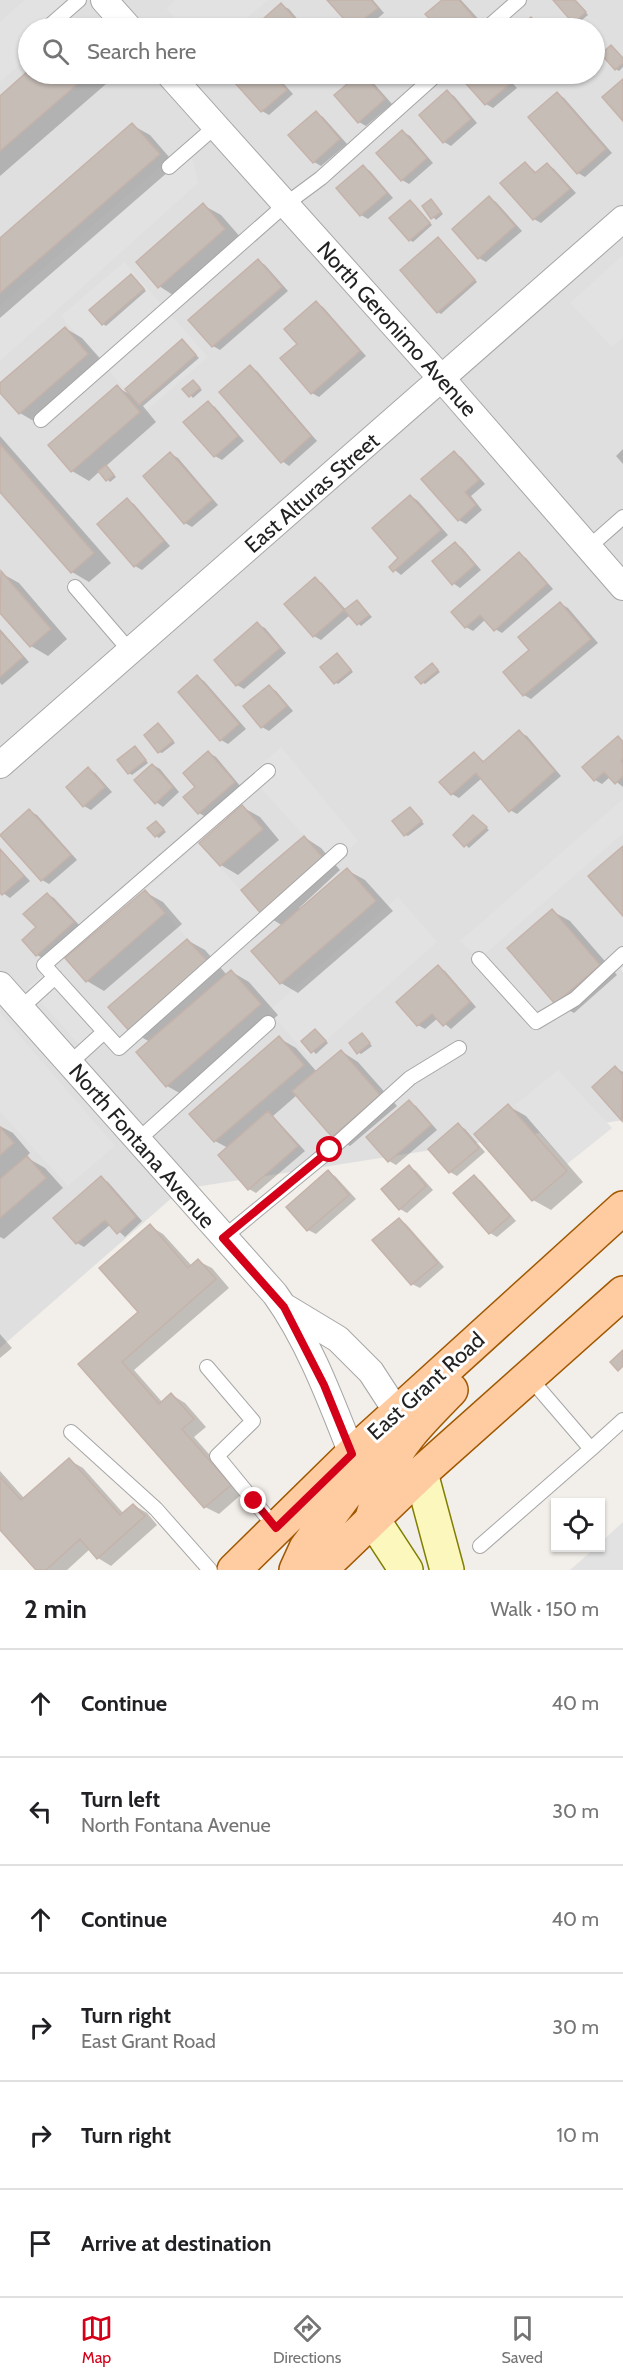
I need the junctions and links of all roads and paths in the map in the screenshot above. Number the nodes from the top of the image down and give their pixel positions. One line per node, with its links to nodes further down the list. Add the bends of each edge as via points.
1 (79, 0): 4 (lane)
2 (104, 0): 5 (street)
3 (519, 0): 6 (lane)
4 (58, 18)
5 (120, 18)
6 (499, 18)
7 (178, 84): 9 (street, North Geronimo Avenue)
8 (426, 84): 11 (lane, via 321,178)
9 (216, 126): 10 (lane); 11 (street, North Geronimo Avenue)
10 (169, 167)
11 (286, 204): 13 (street, North Geronimo Avenue); 14 (lane)
12 (623, 219): 13 (street, East Alturas Street)
13 (442, 379): 16 (street, North Geronimo Avenue); 19 (street, East Alturas Street)
14 (41, 420)
15 (623, 518): 16 (lane)
16 (589, 547): 17 (street, North Geronimo Avenue)
17 (623, 586)
18 (75, 587): 19 (lane)
19 (130, 651): 20 (street, East Alturas Street)
20 (0, 765)
21 (268, 771): 25 (lane, via 44,965)
22 (340, 851): 29 (lane, via 119,1048)
23 (623, 954): 24 (lane, via 575,999 536,1023)
24 (479, 959)
25 (55, 977): 27 (lane); 29 (lane)
26 (0, 984): 27 (street, North Fontana Avenue)
27 (21, 1008): 31 (street, North Fontana Avenue)
28 (268, 1023): 32 (lane)
29 (105, 1032): 31 (lane)
30 (459, 1048): 34 (lane, via 410,1078)
31 (70, 1063): 32 (street, North Fontana Avenue)
32 (138, 1140): 34 (street, North Fontana Avenue)
33 (623, 1208): 37 (main road, East Grant Road)
34 (223, 1238): 36 (street, North Fontana Avenue)
35 (623, 1293): 39 (main road)
36 (284, 1307): 40 (street, via 338,1340 371,1372); 44 (street, via 324,1385)
37 (485, 1332): 40 (main road, East Grant Road); 46 (main road, via 458,1383 400,1447 387,1470)
38 (207, 1367): 47 (lane, via 253,1421 217,1456)
39 (529, 1377): 43 (lane); 45 (main road)
40 (397, 1412): 44 (main road, East Grant Road); 51 (main road, via 372,1460 306,1548)
41 (623, 1420): 43 (lane)
42 (71, 1432): 49 (lane, via 156,1509)
43 (591, 1449): 48 (lane)
44 (352, 1454): 47 (main road, East Grant Road)
45 (421, 1473): 46 (main road); 54 (street)
46 (372, 1518): 52 (main road); 53 (street)
47 (276, 1528): 50 (main road, East Grant Road)
48 (480, 1546)
49 (210, 1570)
50 (234, 1570)
51 (296, 1570)
52 (320, 1570)
53 (406, 1570)
54 (447, 1570)

